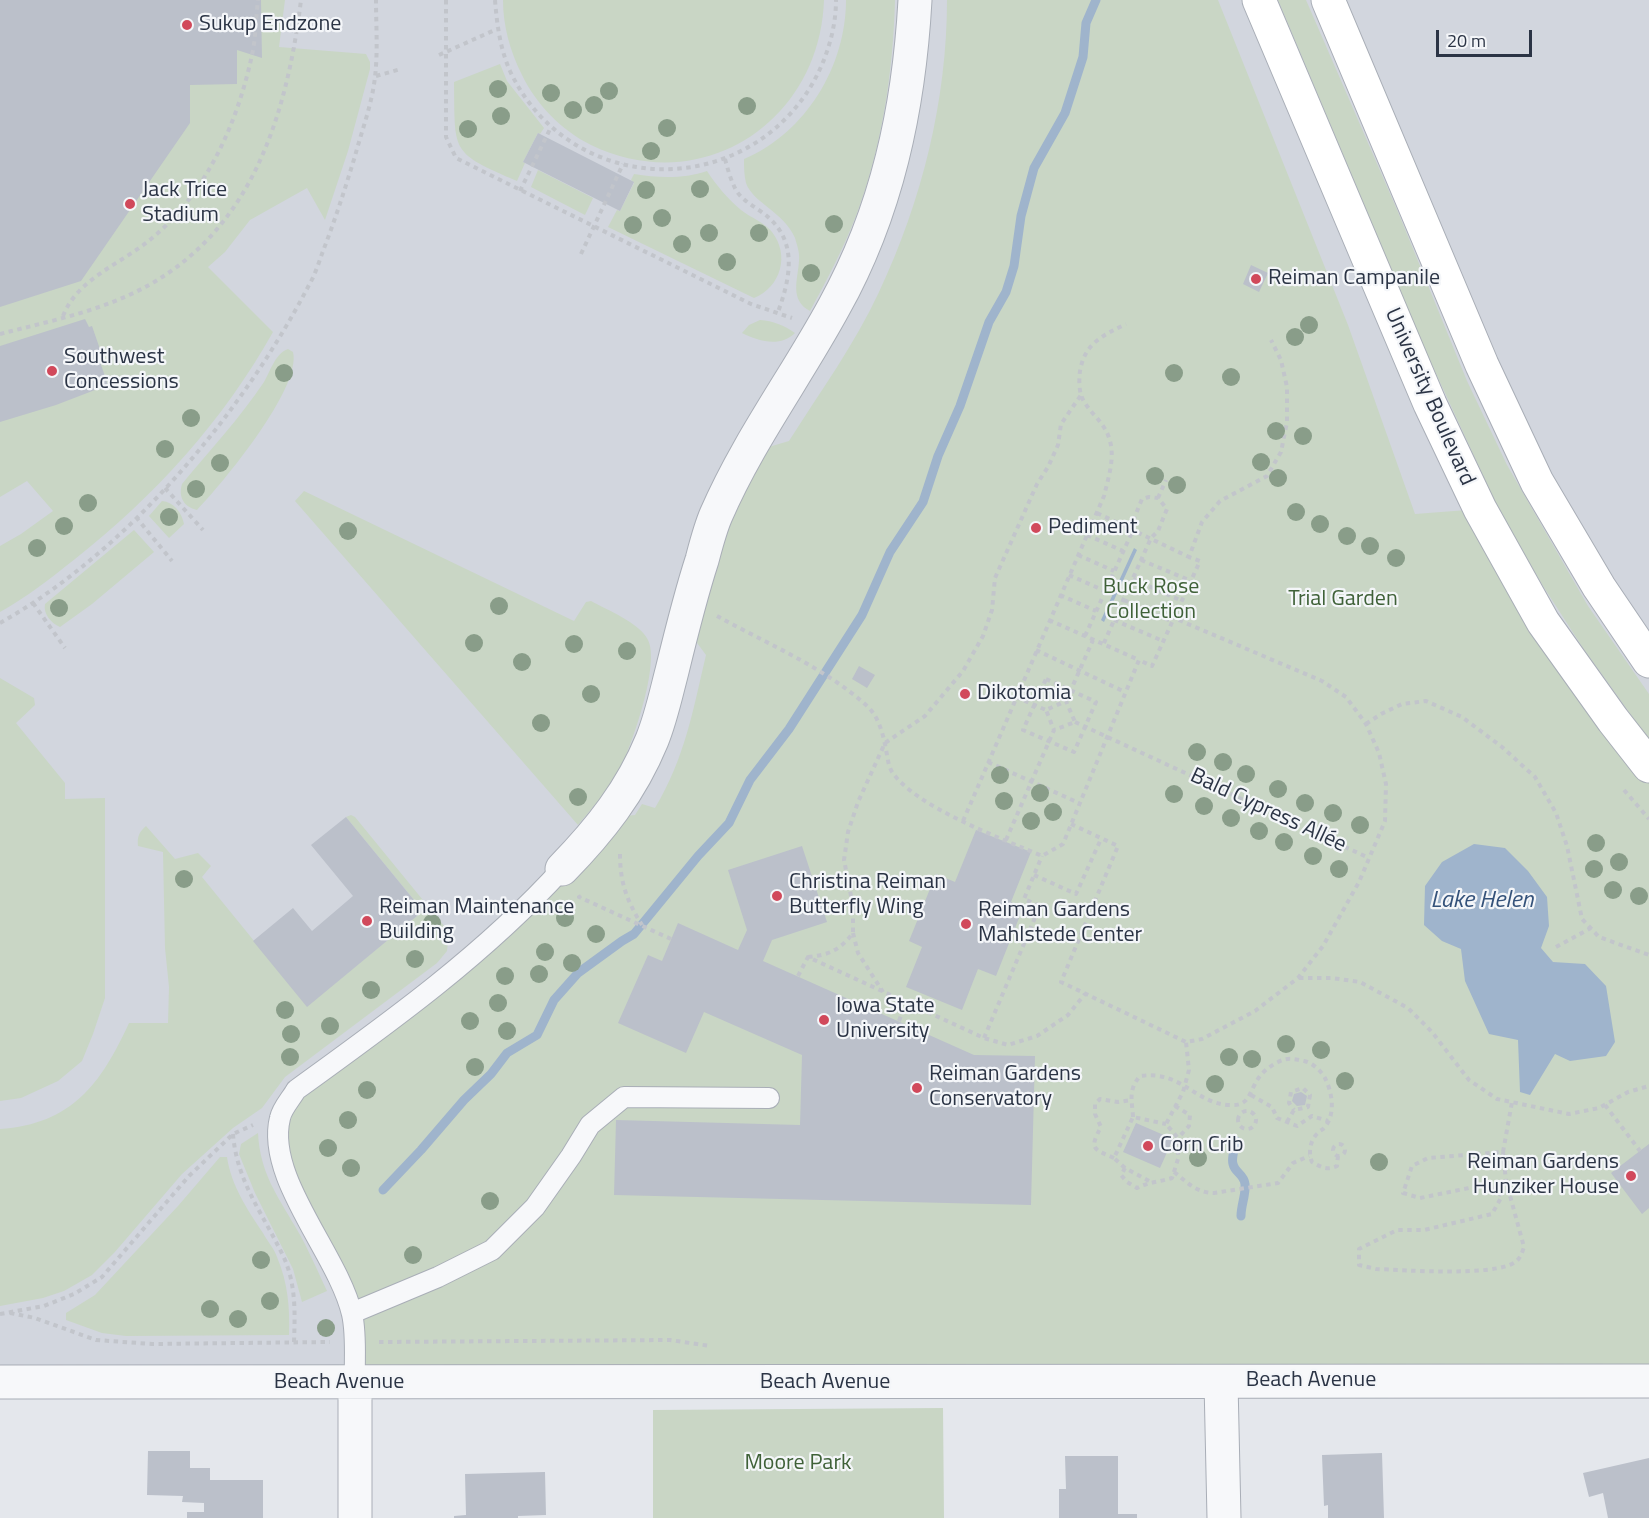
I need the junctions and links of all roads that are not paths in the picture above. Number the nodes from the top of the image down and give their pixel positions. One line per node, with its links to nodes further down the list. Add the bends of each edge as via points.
1 (915, 0): 6 (street, via 898,137 868,239 835,307 745,454 715,517 659,720 636,774 609,818)
2 (1259, 0): 5 (main road, University Boulevard, via 1430,404 1480,509 1543,621)
3 (1328, 0): 4 (main road, via 1482,365 1537,482 1599,587)
4 (1649, 661)
5 (1649, 766)
6 (562, 869): 8 (lane, via 521,912 444,978 296,1090 280,1115 276,1140 286,1178 331,1262)
7 (769, 1098): 8 (lane, via 624,1097 590,1125 535,1207 492,1250)
8 (352, 1313): 12 (lane)
9 (1649, 1381): 11 (street, Beach Avenue)
10 (0, 1382): 12 (street, Beach Avenue)
11 (1221, 1382): 12 (street, Beach Avenue); 14 (street)
12 (355, 1383): 13 (street)
13 (355, 1518)
14 (1224, 1518)

